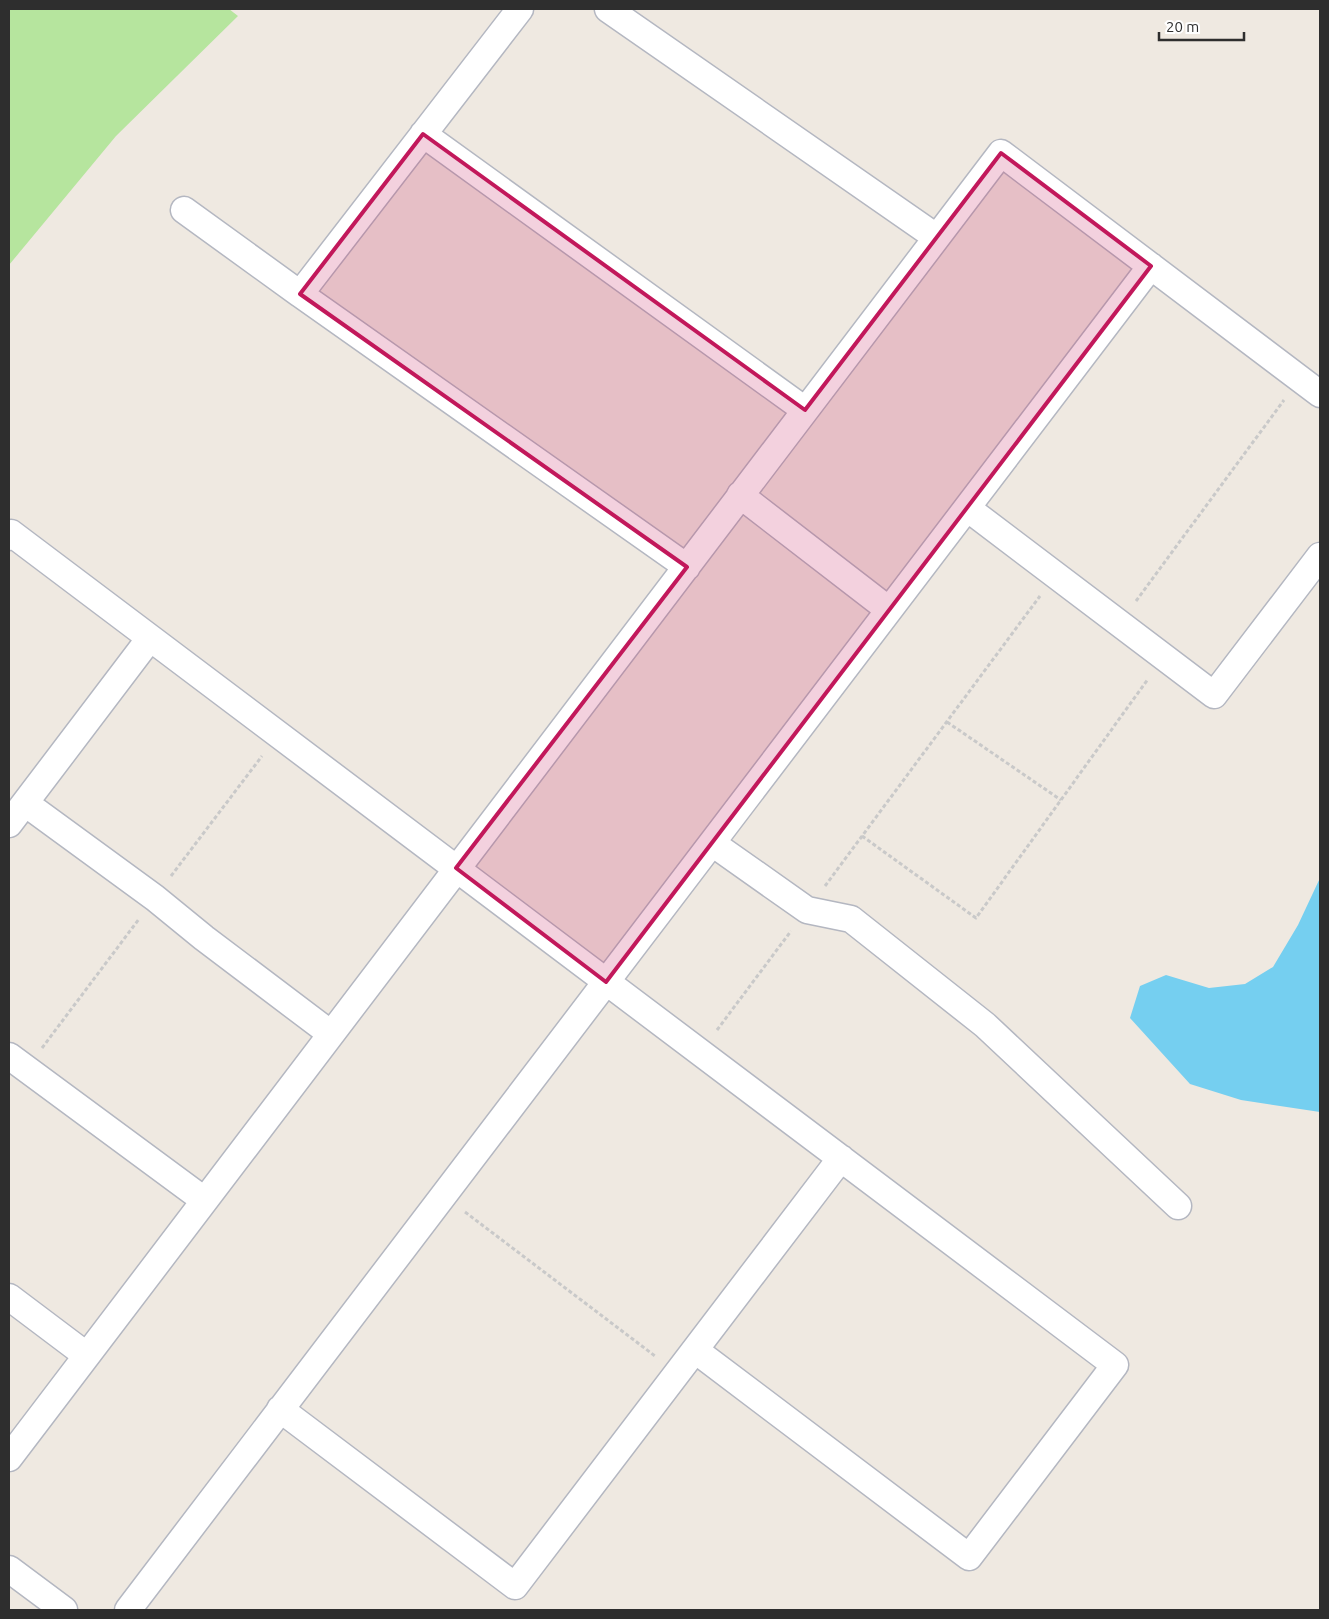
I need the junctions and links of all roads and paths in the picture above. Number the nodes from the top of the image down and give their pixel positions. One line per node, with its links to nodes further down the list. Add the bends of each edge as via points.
1 (520, 9): 3 (street)
2 (608, 9): 5 (street)
3 (423, 134): 7 (street); 9 (street)
4 (184, 210): 7 (street)
5 (936, 237): 6 (street, via 1001,153); 9 (street)
6 (1151, 266): 8 (street); 11 (street)
7 (300, 294): 14 (street)
8 (1310, 386): 17 (path)
9 (805, 410): 10 (street)
10 (740, 495): 14 (street); 16 (street)
11 (967, 508): 15 (street); 16 (street)
12 (9, 537): 18 (street, via 11,534)
13 (1320, 556): 19 (street, via 1214,695)
14 (686, 567): 26 (street)
15 (1056, 576): 17 (street); 20 (path)
16 (889, 610): 25 (street)
17 (1120, 624): 19 (street)
18 (150, 638): 22 (street); 26 (street)
19 (1164, 657): 21 (path)
20 (947, 722): 21 (path); 24 (path)
21 (1061, 800): 24 (path, via 976,918)
22 (25, 803): 23 (street); 29 (street, via 155,898)
23 (9, 824)
24 (862, 836): 27 (path)
25 (712, 843): 27 (street); 28 (street)
26 (456, 868): 28 (street); 29 (street)
27 (807, 910): 30 (path); 35 (street, via 851,919 985,1025)
28 (606, 982): 30 (street); 33 (street)
29 (331, 1034): 34 (street)
30 (700, 1053): 32 (street)
31 (9, 1056): 34 (street)
32 (841, 1158): 37 (street); 37 (street, via 1115,1365 975,1550 969,1557)
33 (443, 1196): 39 (path); 40 (street)
34 (204, 1200): 38 (street)
35 (1178, 1206)
36 (9, 1297): 38 (street)
37 (695, 1350): 39 (street)
38 (86, 1356): 41 (street)
39 (678, 1373): 40 (street, via 516,1586)
40 (280, 1409): 44 (street)
41 (9, 1458)
42 (9, 1569): 43 (street)
43 (64, 1610)
44 (128, 1610)

